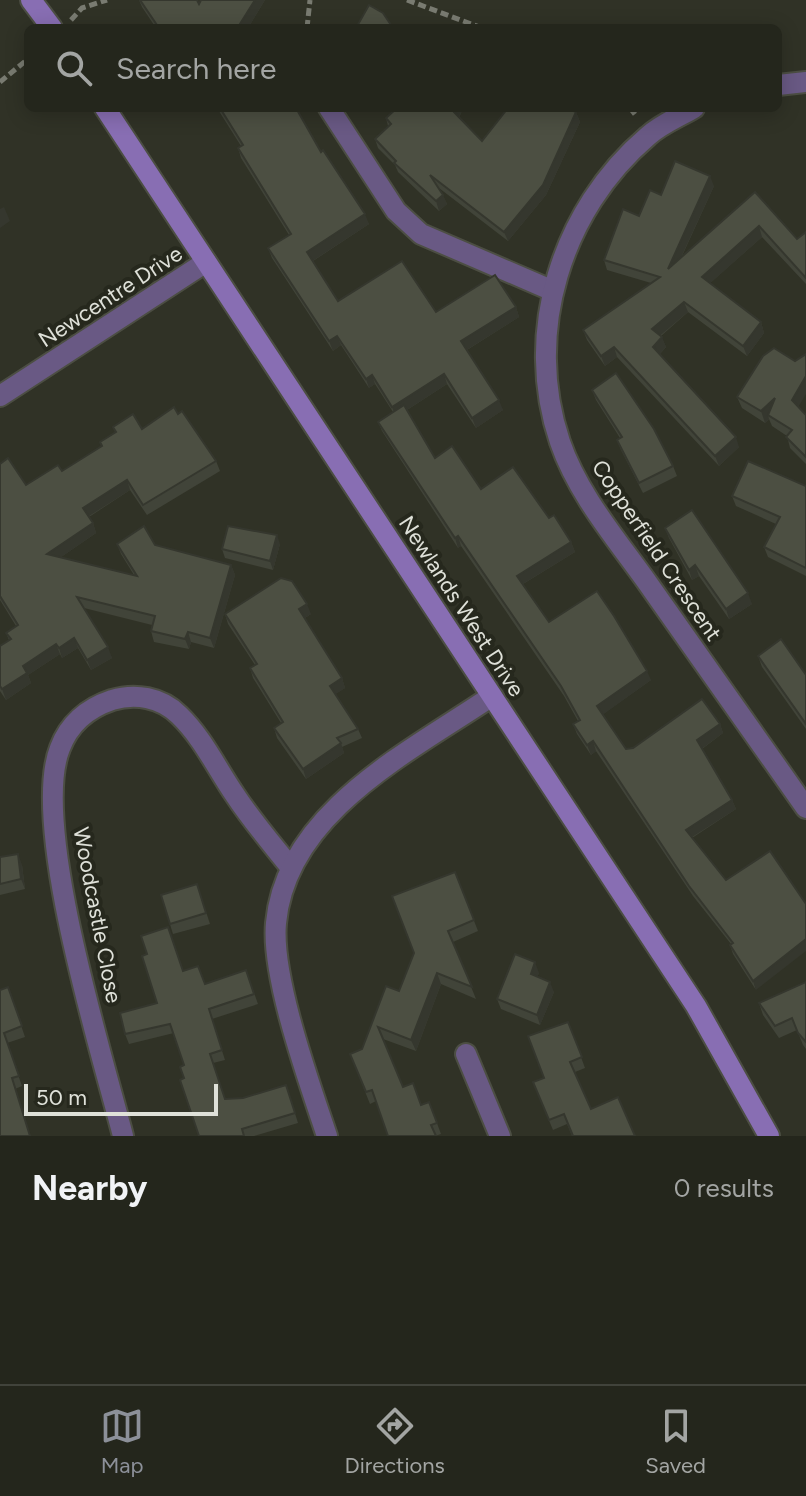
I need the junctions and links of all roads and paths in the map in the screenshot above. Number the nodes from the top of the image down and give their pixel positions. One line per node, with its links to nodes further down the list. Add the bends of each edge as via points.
1 (31, 0): 5 (street)
2 (107, 0): 6 (path, via 82,8)
3 (310, 0): 7 (path)
4 (407, 0): 8 (path)
5 (49, 24)
6 (66, 24)
7 (307, 24)
8 (471, 24)
9 (24, 62): 10 (path)
10 (0, 82)
11 (806, 82): 12 (street)
12 (782, 85)
13 (108, 112): 16 (street, Newlands West Drive)
14 (332, 112): 17 (street, via 396,211 421,234)
15 (687, 112): 17 (street, Copperfield Crescent, via 650,133 597,190)
16 (206, 262): 18 (street, Newcentre Drive); 19 (street, Newlands West Drive)
17 (551, 290): 20 (street, Copperfield Crescent, via 548,383 560,443 589,501)
18 (0, 396)
19 (492, 696): 21 (street, via 336,809); 26 (street, Newlands West Drive, via 696,1006)
20 (806, 808)
21 (291, 868): 23 (street, Woodcastle Close, via 202,744 163,703 141,696 98,705 66,736 54,779 61,872 77,959); 24 (street, via 275,923 282,980)
22 (466, 1054): 25 (street)
23 (123, 1136)
24 (327, 1136)
25 (500, 1136)
26 (769, 1136)

